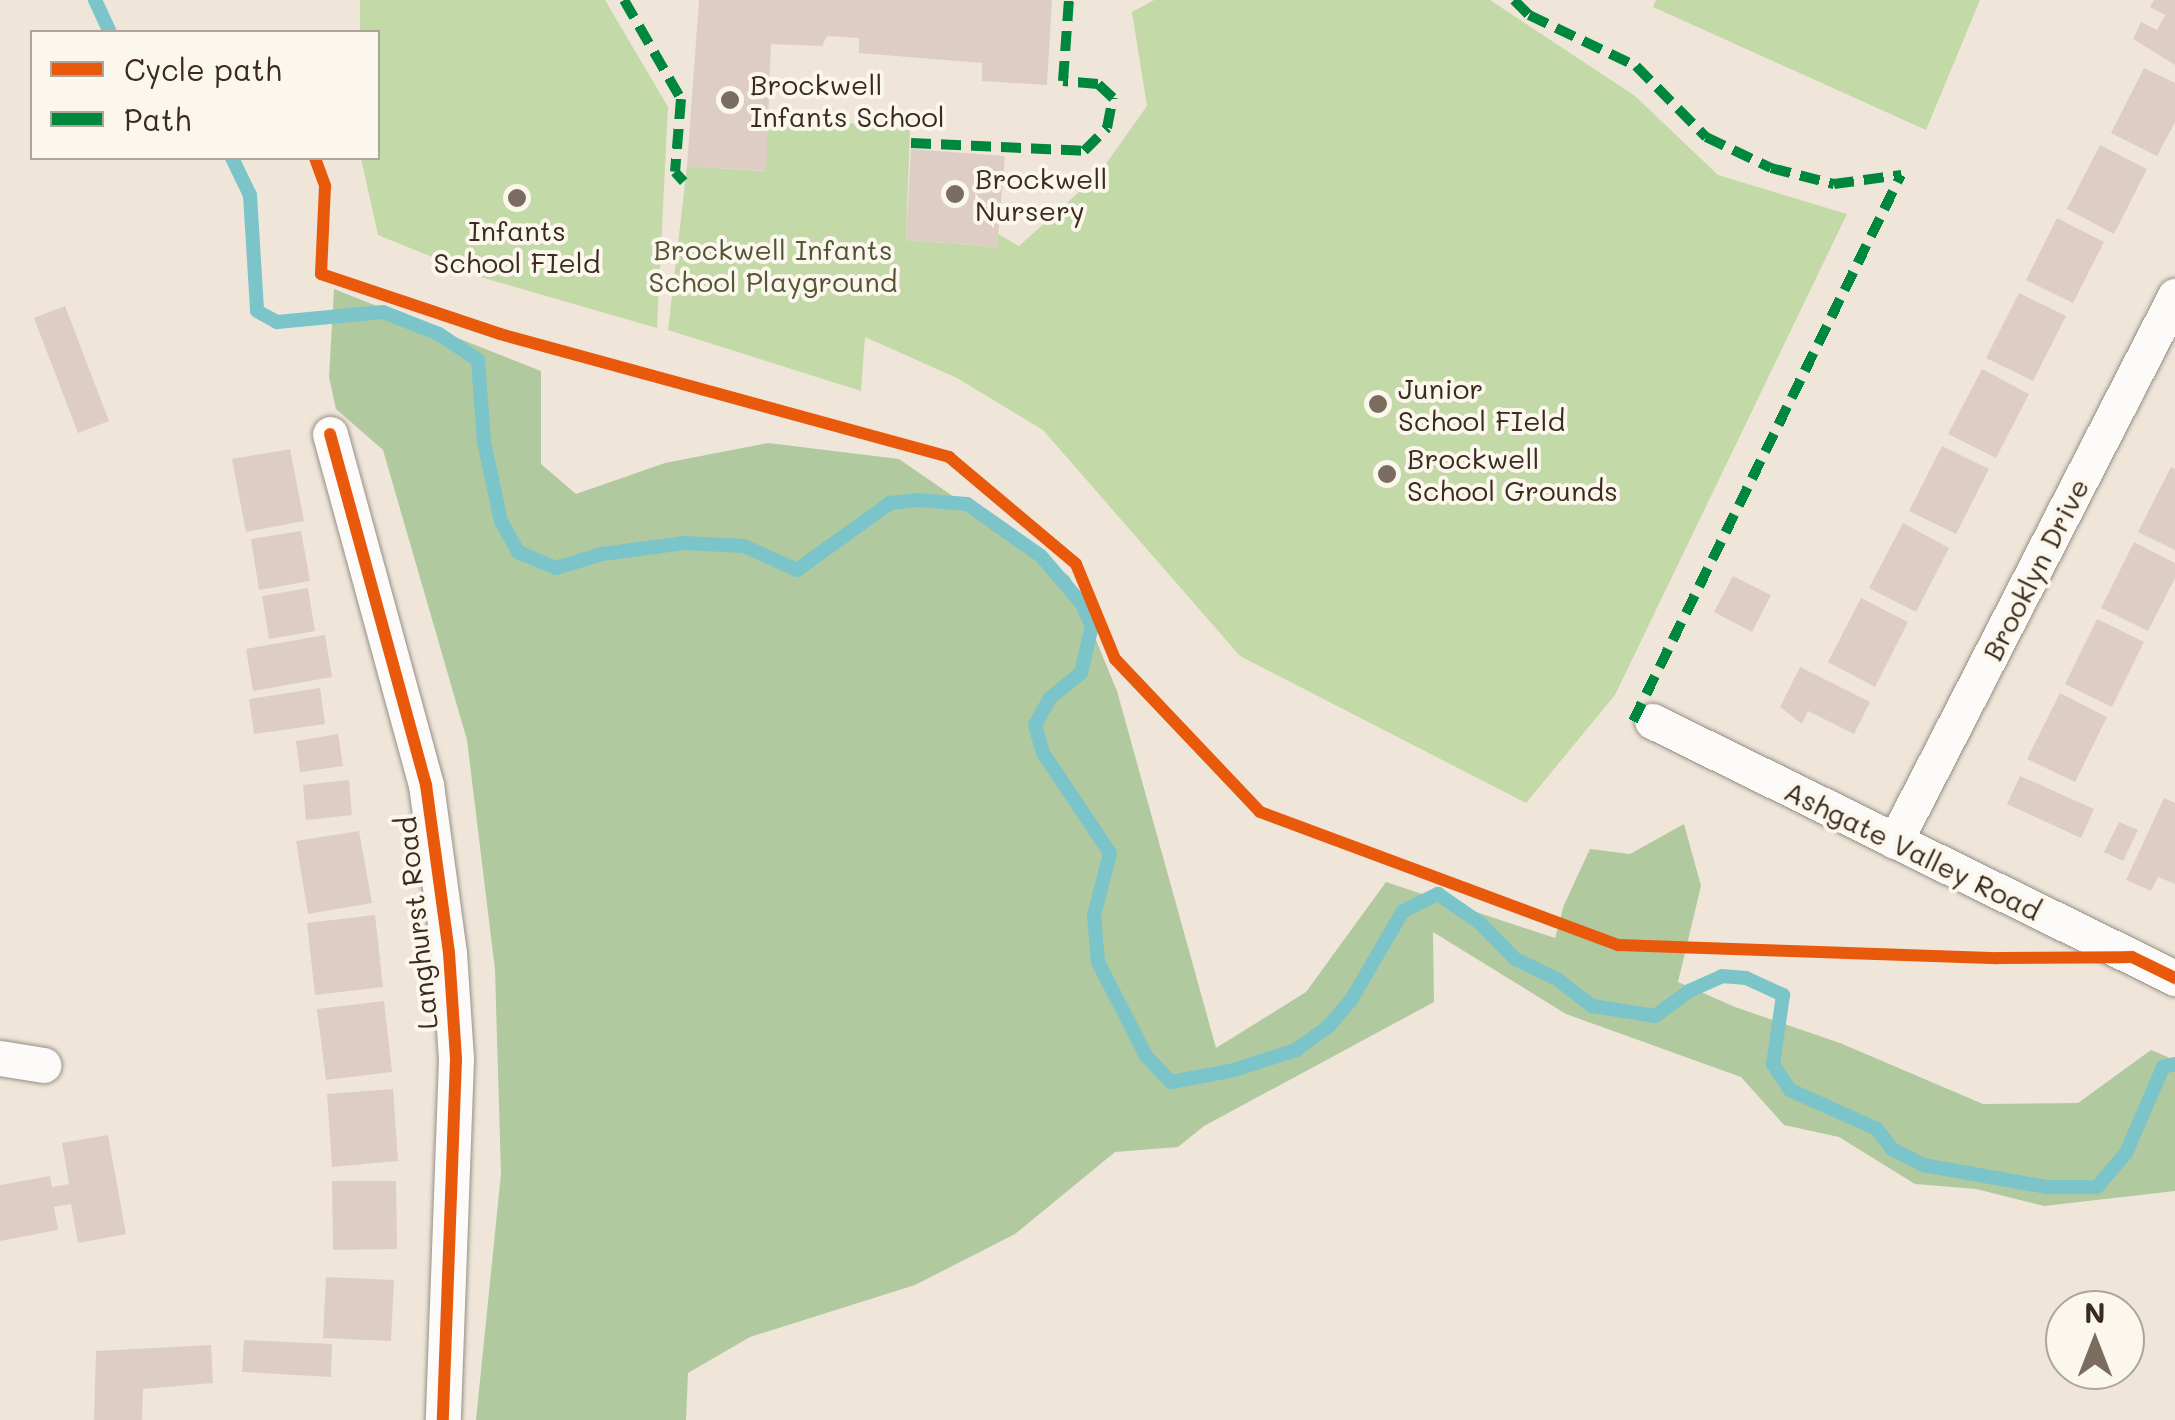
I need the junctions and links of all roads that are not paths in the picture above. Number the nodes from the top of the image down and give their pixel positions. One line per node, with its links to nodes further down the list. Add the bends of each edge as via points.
1 (2175, 296): 4 (street, Brooklyn Drive)
2 (330, 434): 8 (street, Langhurst Road, via 426,785 449,953 456,1059)
3 (1652, 721): 4 (street, Ashgate Valley Road)
4 (1895, 842): 5 (street, Ashgate Valley Road)
5 (2175, 978)
6 (0, 1058): 7 (street)
7 (43, 1065)
8 (443, 1420)

